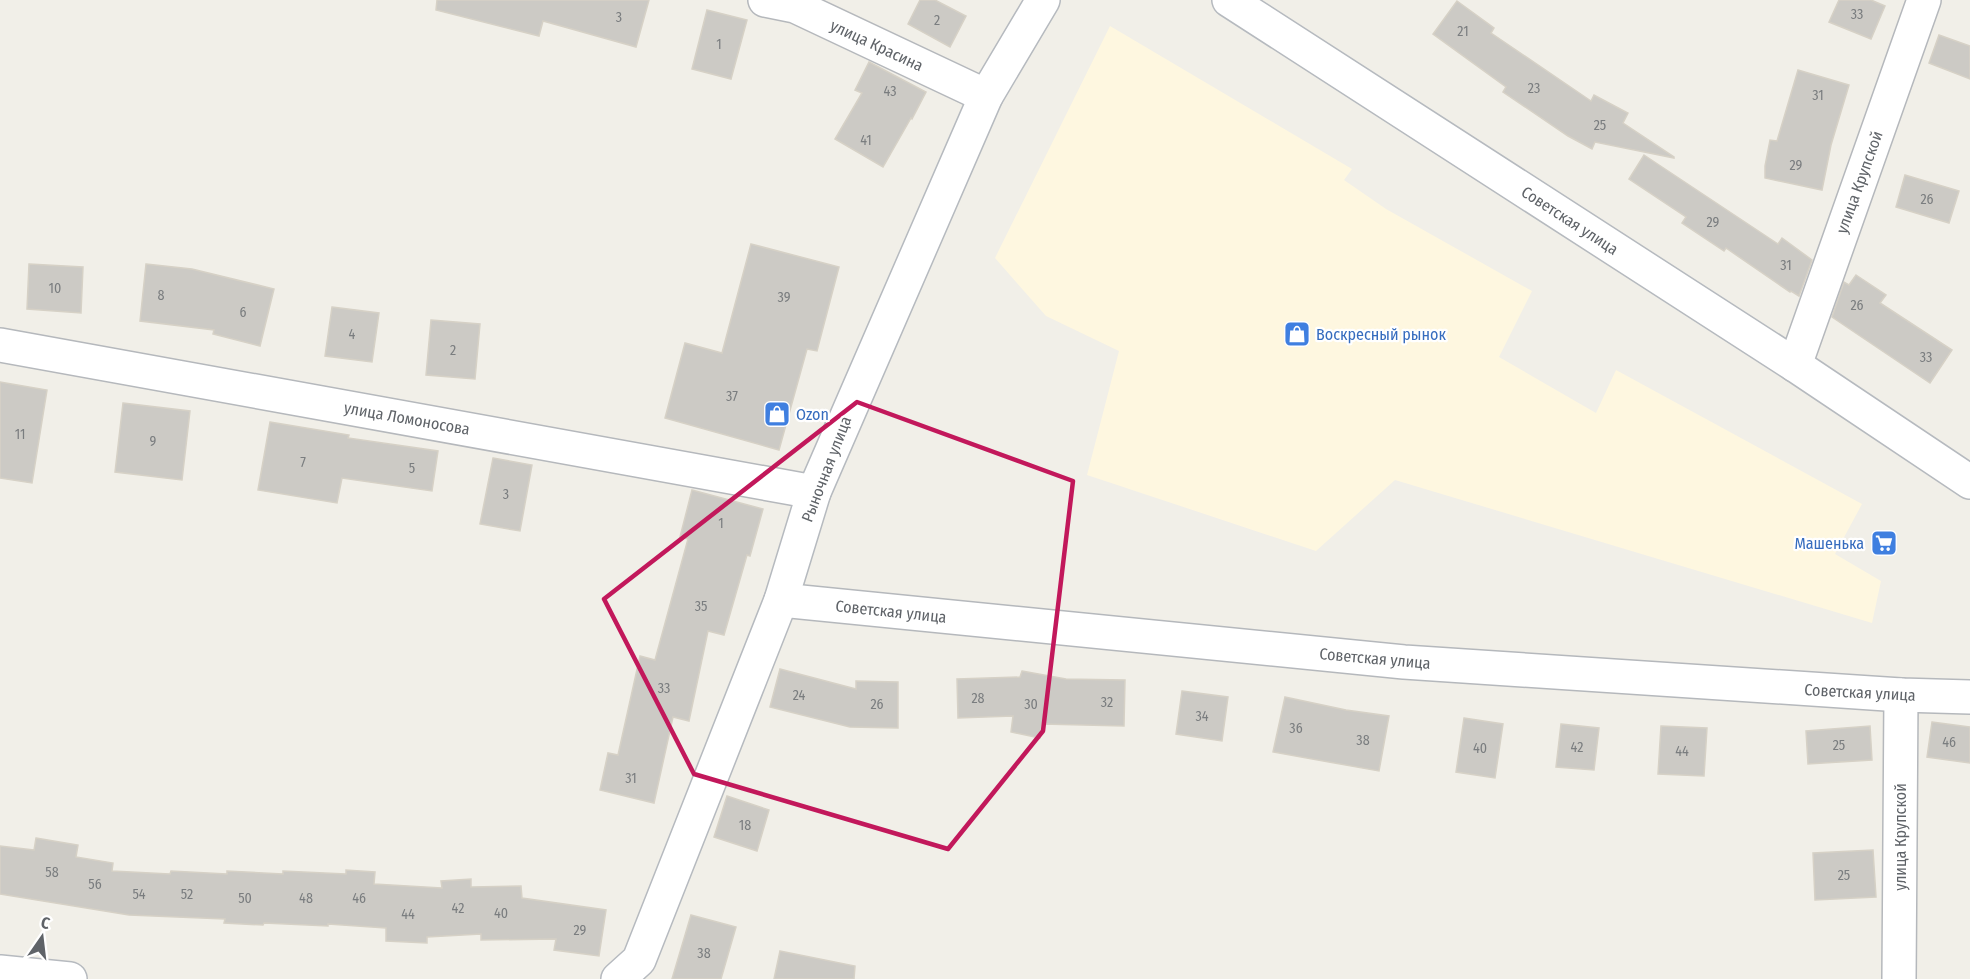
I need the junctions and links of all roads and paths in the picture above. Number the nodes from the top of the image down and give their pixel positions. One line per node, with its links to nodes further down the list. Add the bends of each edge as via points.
1 (765, 0): 5 (street, улица Красина, via 795,6)
2 (1043, 0): 5 (street, Рыночная улица)
3 (1229, 0): 7 (street, Советская улица)
4 (1924, 0): 7 (street, улица Крупской)
5 (986, 96): 9 (street, Рыночная улица)
6 (0, 345): 9 (street, улица Ломоносова)
7 (1795, 365): 8 (street, Советская улица)
8 (1970, 482)
9 (814, 492): 10 (street, Рыночная улица)
10 (781, 600): 11 (street, Советская улица, via 1404,662); 15 (street, Рыночная улица, via 639,960)
11 (1901, 695): 12 (street, Советская улица); 16 (street, улица Крупской)
12 (1970, 697)
13 (0, 972): 14 (street)
14 (70, 979)
15 (618, 979)
16 (1899, 979)

